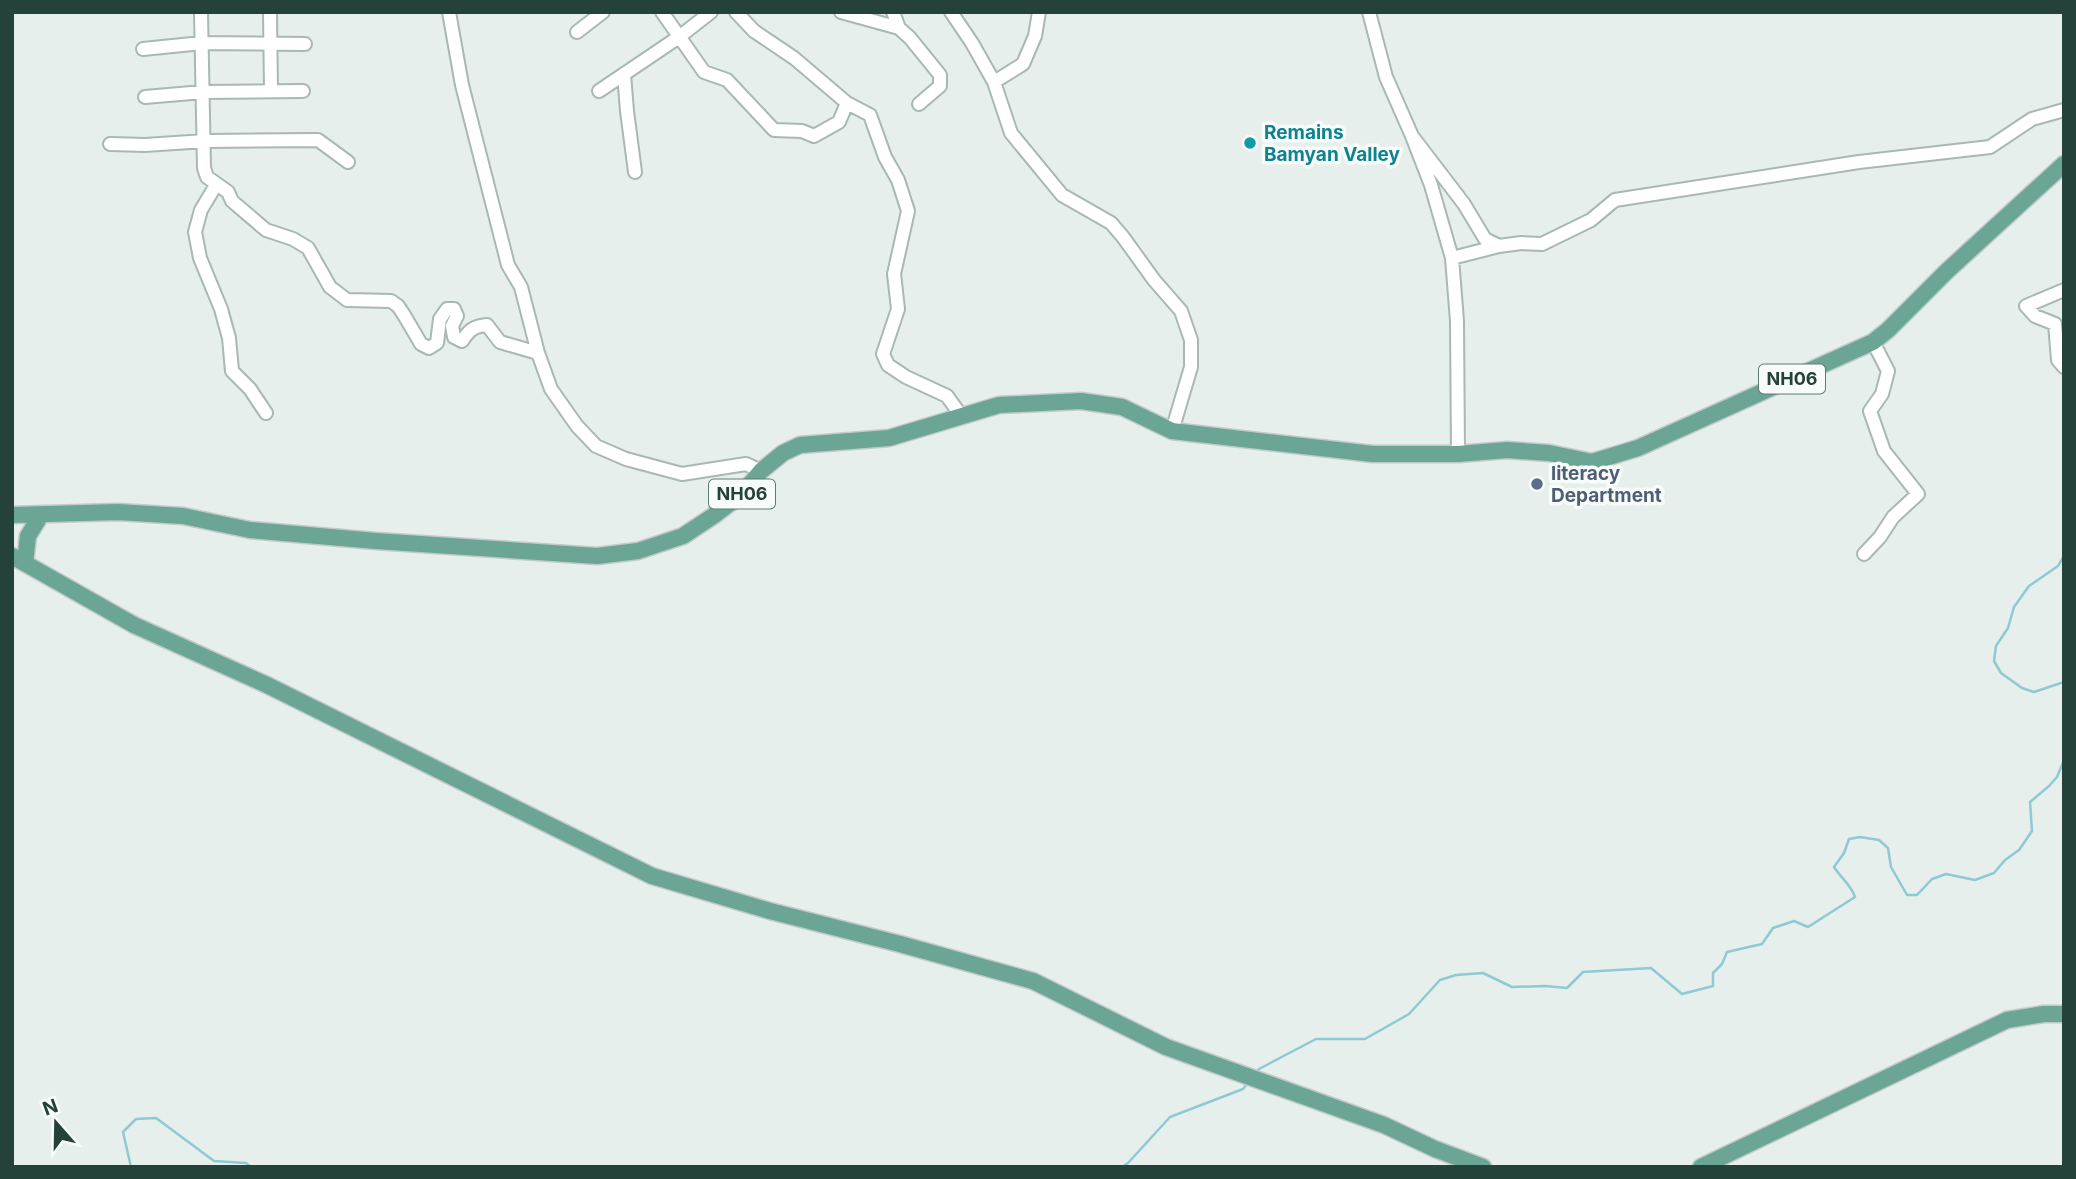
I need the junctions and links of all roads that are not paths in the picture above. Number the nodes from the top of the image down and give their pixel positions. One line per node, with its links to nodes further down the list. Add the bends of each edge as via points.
1 (201, 12): 16 (street)
2 (270, 12): 17 (street)
3 (449, 12): 41 (street, via 462,85 508,265 521,287)
4 (603, 12): 14 (street)
5 (662, 12): 15 (street)
6 (711, 12): 15 (street)
7 (736, 12): 27 (street)
8 (841, 12): 13 (street)
9 (893, 12): 13 (street)
10 (951, 12): 21 (street)
11 (1039, 12): 21 (street, via 1023,64)
12 (1369, 12): 30 (street, via 1386,77)
13 (899, 28): 28 (street, via 940,75 940,86)
14 (577, 32)
15 (679, 37): 20 (street); 27 (street, via 704,72 727,80 774,130 814,136 839,122)
16 (202, 43): 17 (street); 19 (street); 25 (street)
17 (270, 43): 18 (street); 22 (street)
18 (305, 44)
19 (143, 50)
20 (624, 74): 24 (street); 35 (street)
21 (994, 82): 45 (street, via 1011,134 1062,195 1111,223 1181,311 1191,340 1191,367)
22 (271, 90): 23 (street); 25 (street)
23 (303, 91)
24 (599, 91)
25 (203, 92): 26 (street); 31 (street)
26 (145, 97)
27 (847, 103): 44 (street, via 870,115 908,211 894,274 898,309 883,354 888,365 906,377 947,396)
28 (919, 104)
29 (2064, 110): 37 (street, via 2032,119 1990,148 1859,162 1615,200 1591,220 1542,244)
30 (1412, 136): 37 (street, via 1485,239); 38 (street)
31 (205, 141): 32 (street); 33 (street, via 318,140); 36 (street, via 204,168)
32 (110, 144)
33 (348, 162)
34 (2064, 163): 40 (main road, NH06)
35 (635, 172)
36 (216, 185): 41 (street, via 266,230 308,248 330,287 347,300 391,301 398,306 421,345 429,348 437,343 440,319 447,309 454,309 454,337 462,341 469,330 486,325 500,342); 43 (street, via 195,232 200,258 224,318 232,371)
37 (1499, 246): 38 (street)
38 (1452, 258): 46 (street)
39 (2064, 290): 42 (street, via 2026,306 2035,316 2054,324 2058,360)
40 (1873, 342): 46 (main road, NH06, via 1648,444 1592,462 1507,450); 50 (street, via 1888,371 1882,394 1870,411 1884,451 1918,494)
41 (538, 353): 47 (street, via 551,389 596,446 682,474 746,464)
42 (2064, 367)
43 (267, 413)
44 (962, 416): 45 (main road, NH06, via 999,405 1081,401 1122,407); 47 (main road, NH06, via 890,438 800,445)
45 (1172, 431): 46 (main road, NH06, via 1373,454)
46 (1458, 454)
47 (761, 471): 49 (main road, NH06, via 742,494 683,536 638,551 597,556 250,530 183,516 118,512)
48 (12, 514): 49 (main road, NH06)
49 (41, 515): 51 (main road)
50 (1864, 554)
51 (18, 559): 53 (main road, via 134,625 267,685 652,876 1033,981 1166,1047 1384,1125)
52 (2064, 1014): 54 (main road, via 2007,1020)
53 (1483, 1167)
54 (1701, 1167)

